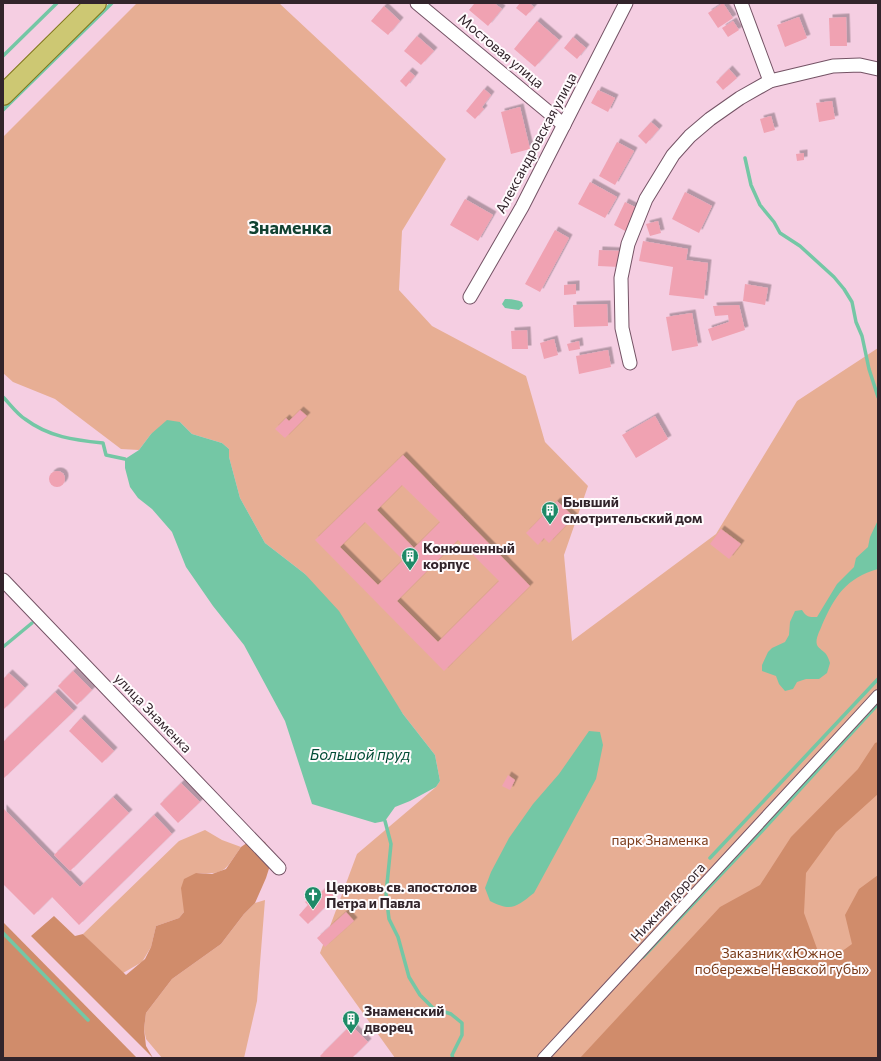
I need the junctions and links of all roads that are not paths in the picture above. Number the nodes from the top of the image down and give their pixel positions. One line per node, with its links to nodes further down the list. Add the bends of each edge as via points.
1 (78, 3): 7 (main road)
2 (96, 3): 9 (main road)
3 (417, 3): 10 (street, Мостовая улица)
4 (626, 3): 10 (street, Александровская улица)
5 (741, 3): 8 (street)
6 (878, 69): 8 (street, via 860,65 833,66)
7 (3, 78)
8 (770, 81): 12 (street, via 740,98 690,136 673,155 646,199 628,244 621,278 622,328)
9 (3, 95)
10 (564, 125): 11 (street, Александровская улица, via 522,207)
11 (470, 296)
12 (630, 363)
13 (3, 580): 15 (street, улица Знаменка)
14 (878, 695): 16 (street, Нижняя дорога)
15 (279, 868)
16 (543, 1058)

